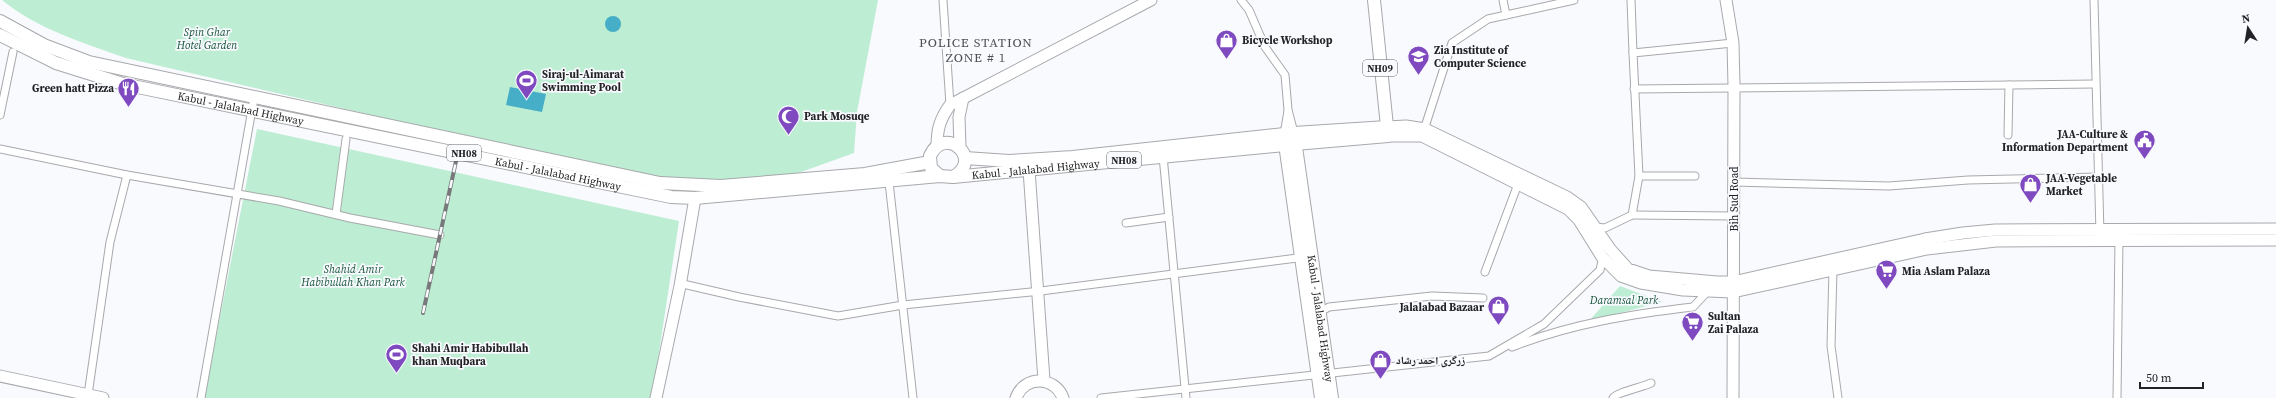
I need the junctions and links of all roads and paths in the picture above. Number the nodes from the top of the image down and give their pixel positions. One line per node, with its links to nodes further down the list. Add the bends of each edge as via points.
1 (943, 0): 22 (street)
2 (1151, 0): 20 (main road)
3 (1241, 0): 28 (street, via 1265,47 1286,75)
4 (1374, 0): 24 (main road, NH09)
5 (1503, 0): 10 (street)
6 (1574, 0): 10 (street)
7 (1631, 0): 15 (street)
8 (1726, 0): 13 (main road, Bih Sud Road)
9 (2094, 0): 16 (street)
10 (1506, 15): 25 (street, via 1488,19 1452,43)
11 (0, 21): 21 (main road, Kabul - Jalalabad Highway / NH08, via 44,45 89,62)
12 (0, 35): 21 (main road, Kabul - Jalalabad Highway / NH08, via 56,63 123,84)
13 (1733, 43): 15 (street); 18 (main road, Bih Sud Road)
14 (13, 52): 23 (street)
15 (1633, 53): 19 (street)
16 (2095, 84): 17 (street); 40 (street)
17 (2009, 85): 18 (street); 26 (street)
18 (1734, 86): 19 (street); 42 (main road, Bih Sud Road)
19 (1634, 89): 37 (street)
20 (963, 98): 22 (main road); 31 (main road, via 959,117)
21 (254, 104): 33 (main road, Kabul - Jalalabad Highway / NH08, via 680,186 721,186 865,174); 44 (street); 45 (main road, Kabul - Jalalabad Highway / NH08, via 671,197)
22 (950, 105): 29 (main road, via 941,118)
23 (0, 115)
24 (1388, 131): 25 (main road); 28 (main road)
25 (1423, 133): 43 (main road); 51 (main road, via 1567,197 1581,207)
26 (2008, 135)
27 (346, 138): 46 (street)
28 (1290, 139): 31 (main road, Kabul - Jalalabad Highway / NH08, via 1009,161); 32 (main road, Kabul - Jalalabad Highway / NH08); 58 (main road, Kabul - Jalalabad Highway)
29 (937, 146): 31 (main road, via 949,142); 33 (main road, via 932,150)
30 (0, 149): 35 (street)
31 (962, 153): 39 (main road, via 962,170)
32 (1163, 156): 34 (main road, Kabul - Jalalabad Highway / NH08); 49 (street)
33 (930, 162): 36 (main road, via 935,173)
34 (1029, 170): 39 (main road, Kabul - Jalalabad Highway / NH08); 64 (main road)
35 (127, 175): 44 (street); 75 (street, via 110,242)
36 (940, 176): 39 (main road); 41 (main road, Kabul - Jalalabad Highway / NH08)
37 (1639, 176): 38 (street); 47 (street)
38 (1695, 176)
39 (953, 177)
40 (2098, 178): 42 (street, via 1968,180 1889,186); 54 (street)
41 (888, 182): 45 (main road, Kabul - Jalalabad Highway / NH08); 67 (street)
42 (1734, 182): 48 (main road, Bih Sud Road)
43 (1518, 184): 57 (main road, via 1568,209); 60 (street)
44 (237, 193): 46 (street); 77 (street)
45 (695, 198): 62 (main road)
46 (336, 214): 53 (street)
47 (1632, 215): 48 (street); 51 (street, via 1605,228)
48 (1734, 216): 63 (main road, Bih Sud Road)
49 (1169, 217): 50 (street); 61 (street)
50 (1126, 223)
51 (1596, 227): 57 (main road)
52 (2276, 229): 55 (main road)
53 (440, 235)
54 (2100, 235): 55 (main road); 59 (main road, via 1964,244); 63 (main road, via 1995,230 1963,234 1925,240)
55 (2119, 235): 56 (main road); 88 (street)
56 (2276, 240)
57 (1606, 253): 63 (main road, via 1628,269 1640,274); 65 (main road, via 1614,270 1630,280 1682,290); 69 (street, via 1600,270 1544,324)
58 (1306, 257): 61 (street); 68 (main road, Kabul - Jalalabad Highway); 70 (main road, Kabul - Jalalabad Highway)
59 (1833, 268): 63 (main road); 87 (street, via 1831,346)
60 (1485, 272)
61 (1175, 275): 64 (street); 74 (street)
62 (680, 286): 67 (street, via 683,284 838,316); 78 (main road)
63 (1733, 287): 65 (main road); 86 (main road, Bih Sud Road)
64 (1037, 291): 67 (street); 72 (main road)
65 (1708, 291): 69 (street, via 1693,307 1646,312 1556,331)
66 (1483, 298): 68 (street, via 1432,296 1329,307)
67 (903, 305): 79 (street)
68 (1320, 312): 70 (main road, Kabul - Jalalabad Highway)
69 (1489, 356): 70 (street)
70 (1323, 375): 74 (street); 83 (main road, Kabul - Jalalabad Highway); 84 (main road, Kabul - Jalalabad Highway)
71 (0, 376): 75 (main road)
72 (1044, 380): 80 (main road, via 1029,383 1022,388); 81 (main road, via 1057,387)
73 (1651, 383): 85 (street, via 1618,393)
74 (1186, 394): 82 (street)
75 (88, 395): 76 (main road)
76 (103, 398)
77 (201, 398)
78 (656, 398)
79 (913, 398)
80 (1016, 398)
81 (1063, 398)
82 (1101, 398)
83 (1321, 398)
84 (1332, 398)
85 (1613, 398)
86 (1733, 398)
87 (1838, 398)
88 (2117, 398)

